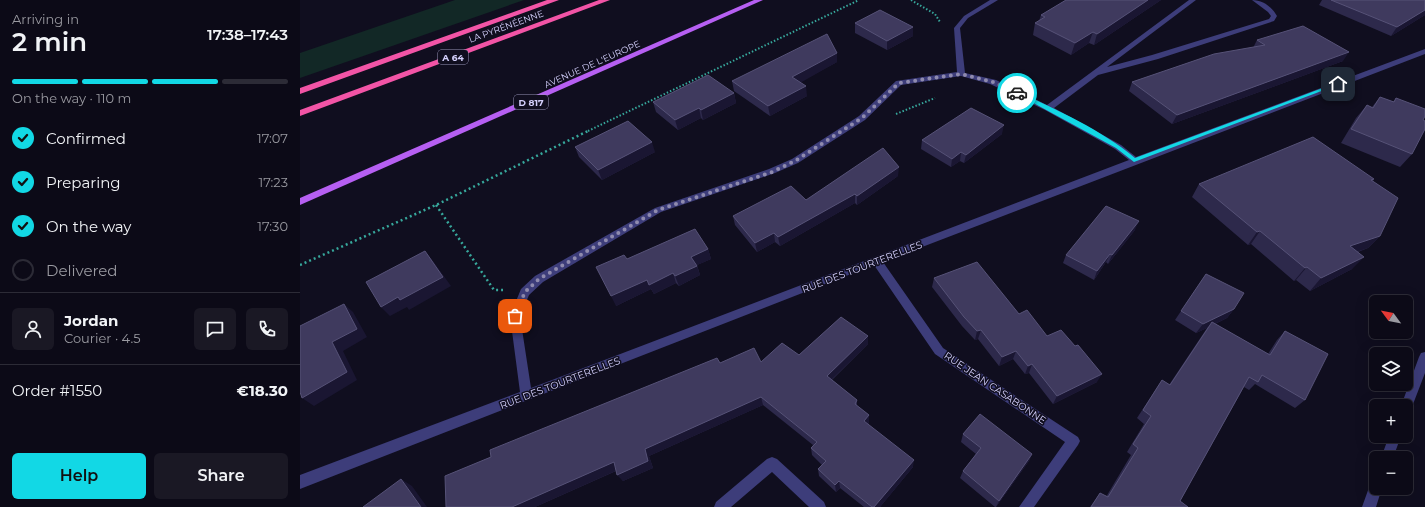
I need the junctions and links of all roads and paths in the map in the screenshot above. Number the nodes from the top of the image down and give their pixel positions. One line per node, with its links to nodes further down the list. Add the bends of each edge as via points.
1 (555, 0): 13 (highway, LA PYRÉNÉENNE / A 64)
2 (606, 0): 16 (highway, LA PYRÉNÉENNE / A 64)
3 (760, 0): 19 (main road, AVENUE DE L'EUROPE / D 817)
4 (859, 0): 20 (path)
5 (911, 0): 9 (path, via 935,14 941,29)
6 (995, 0): 9 (street, via 966,16)
7 (1193, 0): 11 (street)
8 (1255, 0): 11 (street, via 1271,11 1274,16 1272,20 1155,57)
9 (957, 28): 12 (street)
10 (1425, 51): 18 (street, RUE DES TOURTERELLES)
11 (1095, 72): 15 (street)
12 (961, 74): 15 (street, via 993,82); 23 (street, via 899,83 862,118 795,161 772,172 658,210 539,279)
13 (300, 91)
14 (938, 97): 17 (path)
15 (1048, 108): 18 (street, via 1118,147)
16 (300, 113)
17 (889, 117)
18 (1134, 160): 21 (street, RUE DES TOURTERELLES)
19 (300, 202)
20 (436, 205): 22 (path); 23 (path, via 494,290)
21 (877, 261): 25 (street, RUE DES TOURTERELLES); 31 (street, RUE JEAN CASABONNE, via 939,351 1074,441)
22 (300, 265)
23 (525, 292): 25 (street, via 515,316)
24 (1425, 357): 26 (street)
25 (526, 396): 27 (street, RUE DES TOURTERELLES)
26 (1409, 399)
27 (300, 482)
28 (1373, 495): 32 (street)
29 (721, 507): 30 (street, via 772,463)
30 (819, 507)
31 (1026, 507)
32 (1369, 507)

